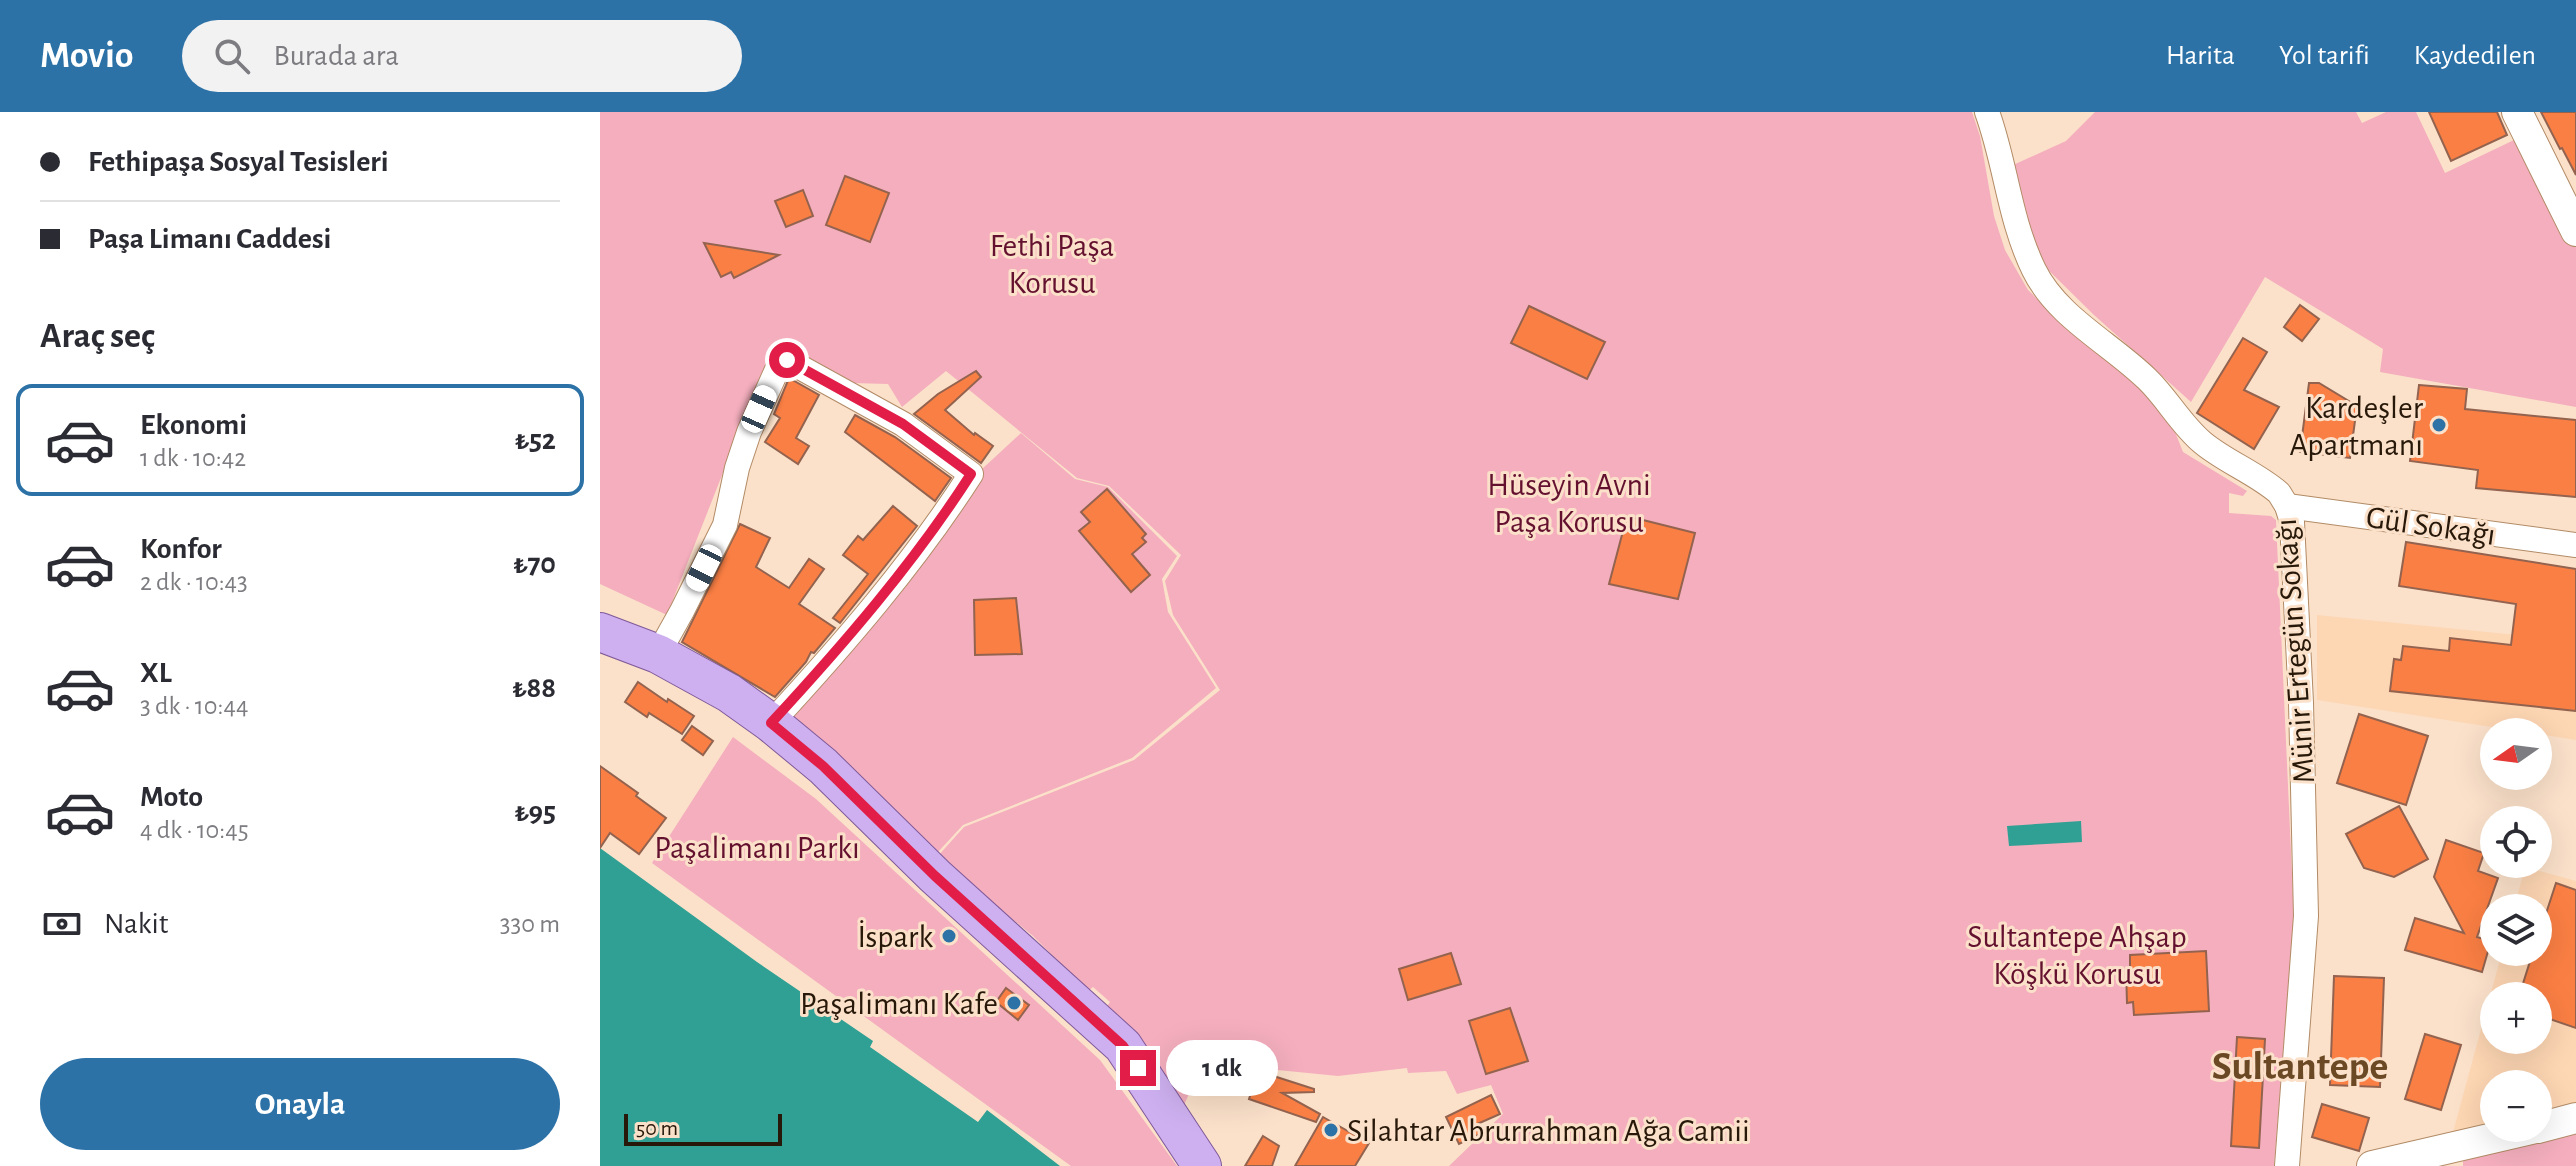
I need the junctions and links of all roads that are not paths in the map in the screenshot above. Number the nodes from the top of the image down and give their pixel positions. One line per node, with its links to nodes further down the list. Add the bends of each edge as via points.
1 (1987, 112): 4 (street, Münir Ertegün Sokağı, via 2021,241 2049,293 2145,377 2199,440 2269,484)
2 (2517, 112): 3 (street)
3 (2576, 231)
4 (2287, 506): 5 (street, Gül Sokağı); 14 (street, Münir Ertegün Sokağı, via 2294,544 2306,916)
5 (2576, 545)
6 (600, 632): 7 (main road)
7 (658, 654): 8 (main road); 8 (street, via 725,525 749,432 780,363 787,360 882,411 971,474 890,584)
8 (771, 723): 13 (main road, via 1123,1046)
9 (2576, 1118): 10 (street)
10 (2552, 1124)
11 (2488, 1142): 12 (street)
12 (2424, 1160): 15 (street)
13 (1202, 1166)
14 (2287, 1166)
15 (2372, 1166)

